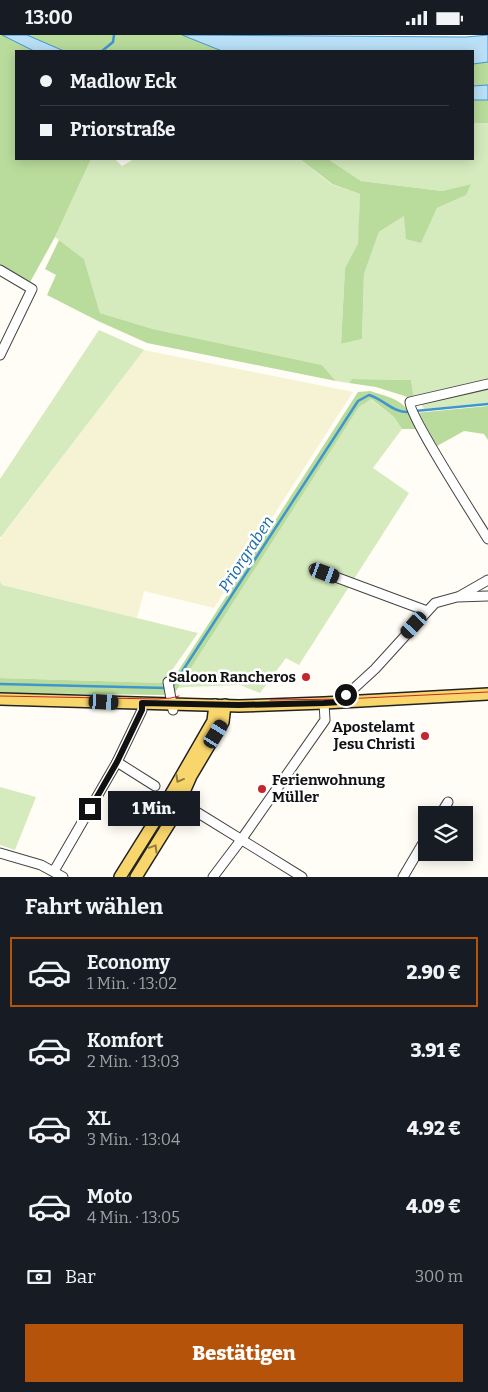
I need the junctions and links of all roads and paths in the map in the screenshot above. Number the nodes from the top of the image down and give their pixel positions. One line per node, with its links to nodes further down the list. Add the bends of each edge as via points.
1 (0, 270): 2 (street, via 32,289)
2 (0, 355)
3 (488, 384): 4 (street, via 409,405)
4 (488, 539)
5 (314, 569): 9 (street)
6 (488, 580): 8 (street)
7 (488, 596): 8 (street)
8 (457, 597): 9 (street, via 435,603)
9 (426, 611): 13 (street, via 375,669)
10 (168, 682): 15 (street)
11 (488, 694): 13 (main road)
12 (0, 699): 14 (main road)
13 (340, 702): 16 (main road)
14 (142, 703): 15 (main road); 18 (street, via 142,710)
15 (172, 703): 17 (main road)
16 (324, 703): 17 (main road); 23 (street, via 325,720)
17 (220, 705): 28 (main road, one-way to 28); 29 (main road, one-way to 17, via 172,819 191,776 224,722)
18 (117, 762): 19 (street); 26 (street)
19 (155, 786)
20 (448, 802): 21 (street)
21 (446, 806)
22 (195, 811): 23 (street)
23 (241, 841): 30 (street); 31 (street)
24 (418, 852): 32 (street)
25 (0, 853): 26 (street)
26 (54, 871): 27 (street)
27 (63, 877)
28 (120, 877)
29 (136, 877)
30 (213, 877)
31 (302, 877)
32 (403, 877)

